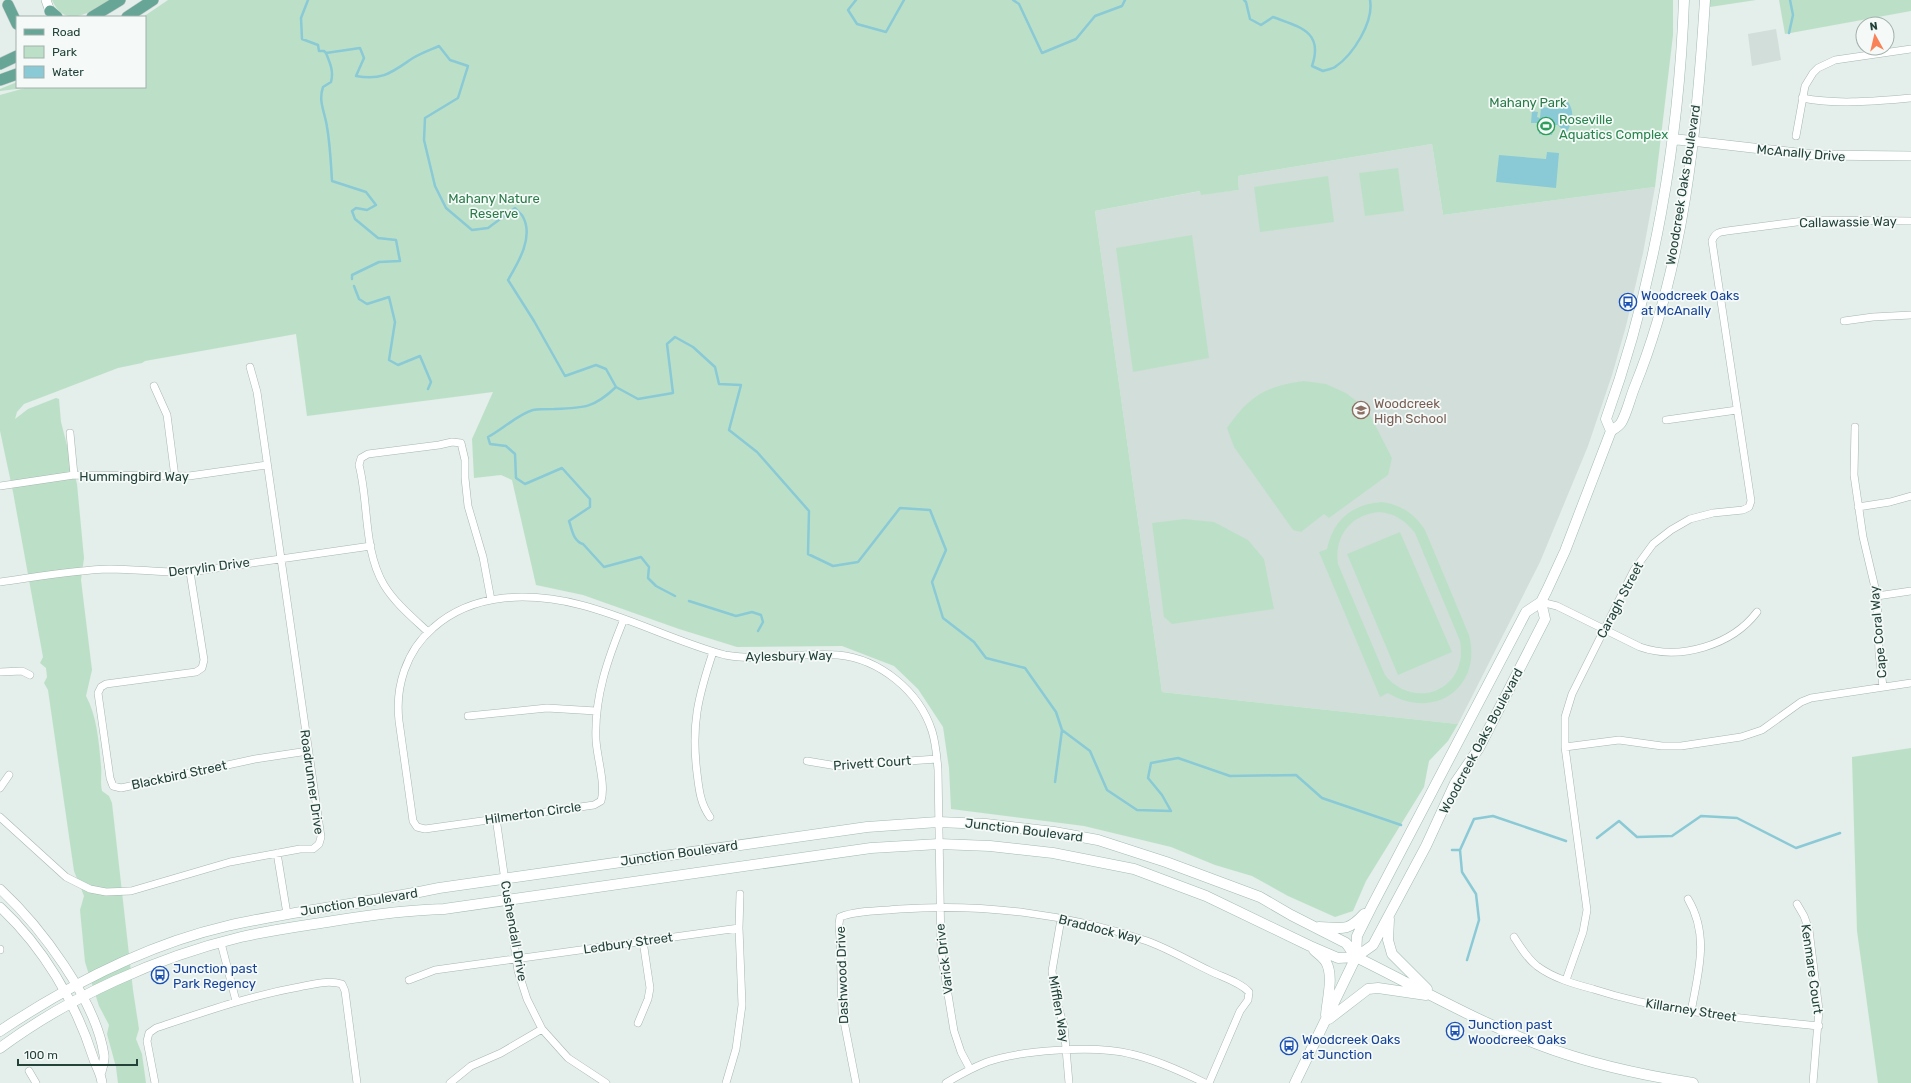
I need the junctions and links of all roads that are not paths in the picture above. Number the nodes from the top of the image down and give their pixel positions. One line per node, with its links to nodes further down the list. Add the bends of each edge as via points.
1 (46, 0): 8 (street)
2 (120, 0): 7 (main road)
3 (153, 0): 12 (main road)
4 (1684, 0): 22 (main road, Woodcreek Oaks Boulevard)
5 (1706, 0): 23 (main road, Woodcreek Oaks Boulevard)
6 (5, 2): 9 (street); 13 (main road)
7 (105, 10): 10 (main road); 11 (main road)
8 (53, 15)
9 (17, 16)
10 (90, 16)
11 (94, 16)
12 (129, 16)
13 (16, 22)
14 (1911, 49): 19 (street, via 1826,63 1812,73)
15 (16, 56): 16 (main road)
16 (0, 64)
17 (16, 74): 18 (main road)
18 (0, 80)
19 (1802, 98): 20 (street, via 1857,101); 21 (street)
20 (1911, 98)
21 (1796, 136)
22 (1672, 139): 23 (main road); 34 (main road, Woodcreek Oaks Boulevard, via 1655,238 1639,309 1606,419)
23 (1692, 141): 24 (street, McAnally Drive, via 1814,155); 34 (main road, Woodcreek Oaks Boulevard, via 1681,214 1656,331 1620,424)
24 (1911, 156)
25 (1911, 221): 26 (street, Callawassie Way, via 1812,220 1720,232)
26 (1714, 235): 31 (street, Caragh Street, via 1712,241)
27 (1911, 315): 28 (street)
28 (1844, 320)
29 (250, 367): 36 (street, Roadrunner Drive, via 257,392)
30 (154, 386): 38 (street, via 167,415)
31 (1737, 410): 32 (street); 52 (street, Caragh Street, via 1749,507 1690,519 1662,536 1639,560)
32 (1666, 420)
33 (1854, 427): 41 (street, Cape Coral Way, via 1853,462)
34 (1611, 431): 49 (main road, Woodcreek Oaks Boulevard, via 1565,550)
35 (70, 433): 37 (street)
36 (267, 465): 38 (street, Hummingbird Way); 43 (street, Roadrunner Drive)
37 (74, 476): 38 (street, Hummingbird Way); 39 (street, Hummingbird Way)
38 (175, 477)
39 (0, 486)
40 (1911, 496): 41 (street)
41 (1858, 507): 47 (street, Cape Coral Way)
42 (371, 546): 43 (street, Derrylin Drive); 48 (street, via 361,458 368,454 452,442 461,443 466,460 468,506 483,557); 53 (street, via 384,585)
43 (280, 558): 44 (street, Derrylin Drive); 62 (street, Roadrunner Drive)
44 (190, 572): 45 (street, Derrylin Drive, via 87,570); 62 (street, Blackbird Street, via 204,660 202,668 196,672 106,684 98,693 113,786 121,788 240,762)
45 (0, 582)
46 (1911, 591): 47 (street)
47 (1878, 596): 58 (street, Cape Coral Way, via 1879,653)
48 (491, 600): 51 (street, Hilmerton Circle, via 519,597 550,598 583,604); 53 (street, Hilmerton Circle, via 459,610)
49 (1541, 602): 52 (street, via 1557,606); 79 (main road, Woodcreek Oaks Boulevard, via 1526,612); 83 (main road, Woodcreek Oaks Boulevard, via 1545,619 1479,748 1455,783 1426,846)
50 (1757, 612): 52 (street, via 1745,625 1723,639 1702,647 1668,652 1651,651)
51 (624, 619): 54 (street, Aylesbury Way); 59 (street, Hilmerton Circle, via 605,670)
52 (1604, 629): 61 (street, Caragh Street, via 1569,701 1564,726)
53 (428, 632): 69 (street, Hilmerton Circle, via 407,663 398,697 413,821 417,827 425,829)
54 (713, 652): 63 (street, Aylesbury Way, via 743,658 838,655 883,670 916,700 932,731); 68 (street, via 698,699 694,728 694,755 699,792)
55 (0, 672): 56 (street, via 22,671)
56 (30, 675)
57 (1911, 683): 58 (street)
58 (1883, 687): 61 (street, via 1811,698 1801,702 1762,730 1741,737 1682,746 1619,740)
59 (596, 711): 60 (street, via 547,708); 69 (street, Hilmerton Circle, via 597,753 604,792 601,801 594,805)
60 (468, 716)
61 (1565, 747): 94 (street, Caragh Street, via 1586,910 1583,932)
62 (308, 751): 72 (street, Roadrunner Drive, via 320,844 313,849)
63 (937, 759): 64 (street, Privett Court, via 837,766); 70 (street, Aylesbury Way)
64 (806, 761)
65 (10, 775): 66 (street)
66 (0, 788)
67 (0, 817): 72 (street, Roadrunner Drive, via 66,877 90,889 106,892 131,891 216,866)
68 (710, 817)
69 (496, 818): 73 (street, Cushendall Drive)
70 (938, 822): 71 (street, Varick Drive); 73 (main road, Junction Boulevard, via 824,832); 85 (main road, Junction Boulevard, via 1006,826 1098,840 1260,897)
71 (939, 844): 77 (main road, Junction Boulevard, via 833,852); 81 (street, Varick Drive); 90 (main road, Junction Boulevard, via 1022,848 1094,860 1134,870 1206,896)
72 (277, 853): 82 (street)
73 (505, 879): 77 (street, Cushendall Drive); 82 (main road, Junction Boulevard)
74 (0, 889): 95 (street, via 18,905 35,926)
75 (740, 894): 86 (street)
76 (1688, 899): 101 (street, via 1699,922 1702,941)
77 (508, 900): 89 (main road, Junction Boulevard, via 362,916 275,930); 92 (street, Cushendall Drive)
78 (1797, 904): 104 (street, Kenmare Court, via 1809,930 1819,1004)
79 (1372, 906): 85 (main road, via 1354,925 1347,928); 91 (main road, Woodcreek Oaks Boulevard, via 1357,936)
80 (0, 907): 96 (street, via 24,932)
81 (939, 908): 84 (street, Braddock Way, via 1000,910); 109 (street, Varick Drive, via 940,952 954,1031); 119 (street, Dashwood Drive, via 881,910 840,917 838,924 842,1011)
82 (287, 914): 95 (main road, Junction Boulevard, via 201,934 158,948)
83 (1389, 915): 91 (main road, Woodcreek Oaks Boulevard, via 1373,945); 97 (main road, via 1388,940 1392,954)
84 (1061, 919): 108 (street, Mifflen Way, via 1052,971 1056,1000 1064,1026); 123 (street, Braddock Way, via 1113,930 1148,942 1244,986 1249,992 1248,1000 1240,1012)
85 (1315, 926): 91 (main road, Junction Boulevard, via 1346,943)
86 (739, 928): 88 (street, Ledbury Street); 118 (street, via 742,1005 736,1049)
87 (1514, 937): 94 (street, Killarney Street, via 1536,965)
88 (643, 941): 92 (street, Ledbury Street); 103 (street, via 650,988)
89 (221, 943): 98 (main road, Junction Boulevard, via 138,972); 99 (street)
90 (1310, 946): 91 (main road, Junction Boulevard, via 1338,958); 102 (main road, via 1325,961 1329,975)
91 (1356, 957): 97 (main road, Junction Boulevard); 102 (main road, Woodcreek Oaks Boulevard)
92 (517, 959): 93 (street, Ledbury Street, via 434,970); 105 (street, Cushendall Drive, via 527,999)
93 (409, 980)
94 (1566, 980): 101 (street, Killarney Street, via 1621,997)
95 (76, 985): 96 (main road, Junction Boulevard); 98 (street)
96 (64, 991): 100 (street); 106 (main road, Junction Boulevard)
97 (1434, 996): 102 (main road, via 1378,988 1368,989); 125 (main road, Junction Boulevard, via 1506,1032 1574,1057 1605,1066)
98 (83, 997): 100 (main road, Junction Boulevard); 111 (street, via 97,1030 104,1056)
99 (236, 1001): 115 (street, via 156,1028 149,1033 147,1041); 116 (street, via 318,984 342,984 345,990)
100 (71, 1004): 107 (main road, Junction Boulevard); 111 (street)
101 (1691, 1012): 104 (street, Killarney Street)
102 (1326, 1022): 124 (main road, Woodcreek Oaks Boulevard)
103 (638, 1023)
104 (1819, 1026): 126 (street, Kenmare Court)
105 (542, 1029): 112 (street, Cushendall Drive, via 568,1058); 117 (street, via 501,1053 471,1066)
106 (0, 1031)
107 (0, 1048)
108 (1066, 1051): 109 (street, via 1010,1056); 121 (street, Mifflen Way); 122 (street, via 1092,1049 1131,1054 1174,1068)
109 (970, 1069): 120 (street)
110 (29, 1072): 113 (street)
111 (101, 1072): 114 (street)
112 (603, 1082)
113 (36, 1083)
114 (102, 1083)
115 (155, 1083)
116 (357, 1083)
117 (450, 1083)
118 (726, 1083)
119 (856, 1083)
120 (946, 1083)
121 (1069, 1083)
122 (1205, 1083)
123 (1209, 1083)
124 (1295, 1083)
125 (1693, 1083)
126 (1813, 1083)

